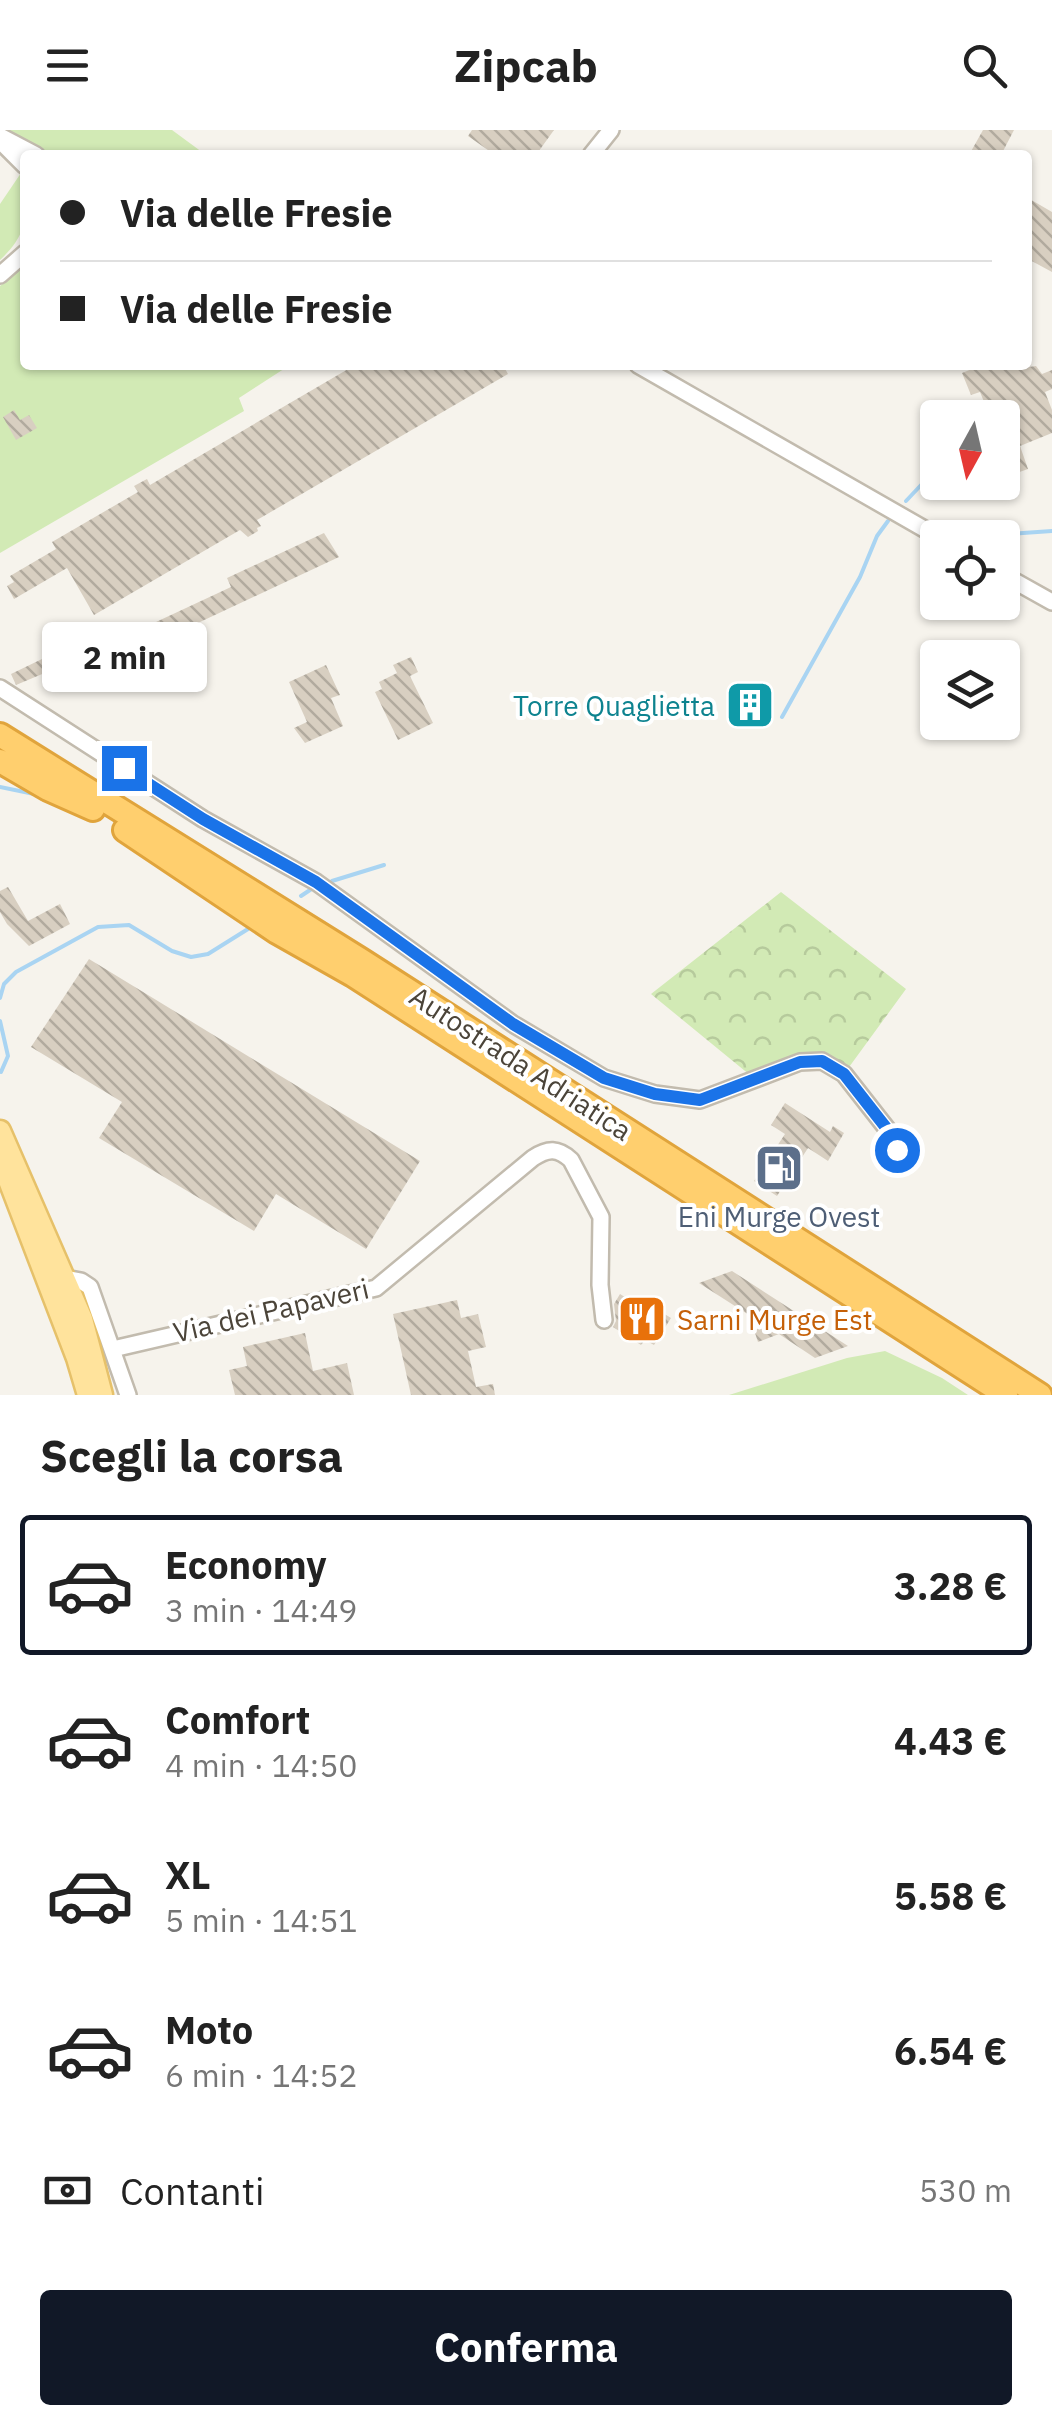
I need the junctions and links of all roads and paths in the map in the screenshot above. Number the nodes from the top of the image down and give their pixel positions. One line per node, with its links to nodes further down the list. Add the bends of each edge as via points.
1 (611, 130): 4 (street)
2 (0, 139): 3 (street); 5 (street)
3 (25, 150)
4 (595, 150)
5 (20, 161)
6 (647, 370): 7 (street)
7 (920, 527)
8 (1020, 584): 9 (street)
9 (1052, 602)
10 (0, 688): 18 (street, via 203,819 316,882 513,1024 604,1078 700,1100 800,1062 822,1061 844,1074)
11 (0, 727): 15 (highway)
12 (0, 735): 15 (highway, Autostrada Adriatica)
13 (0, 750): 16 (highway)
14 (0, 761): 16 (highway)
15 (51, 766): 27 (highway, Autostrada Adriatica)
16 (71, 797): 26 (highway, Autostrada Adriatica)
17 (0, 1131): 20 (main road)
18 (897, 1150)
19 (0, 1159): 23 (main road)
20 (66, 1278): 22 (street, via 90,1287); 24 (main road)
21 (604, 1320): 22 (street, Via dei Papaveri, via 601,1217 571,1160 549,1150 376,1288)
22 (113, 1348): 25 (street)
23 (88, 1395)
24 (102, 1395)
25 (128, 1395)
26 (1006, 1395)
27 (1040, 1395)

